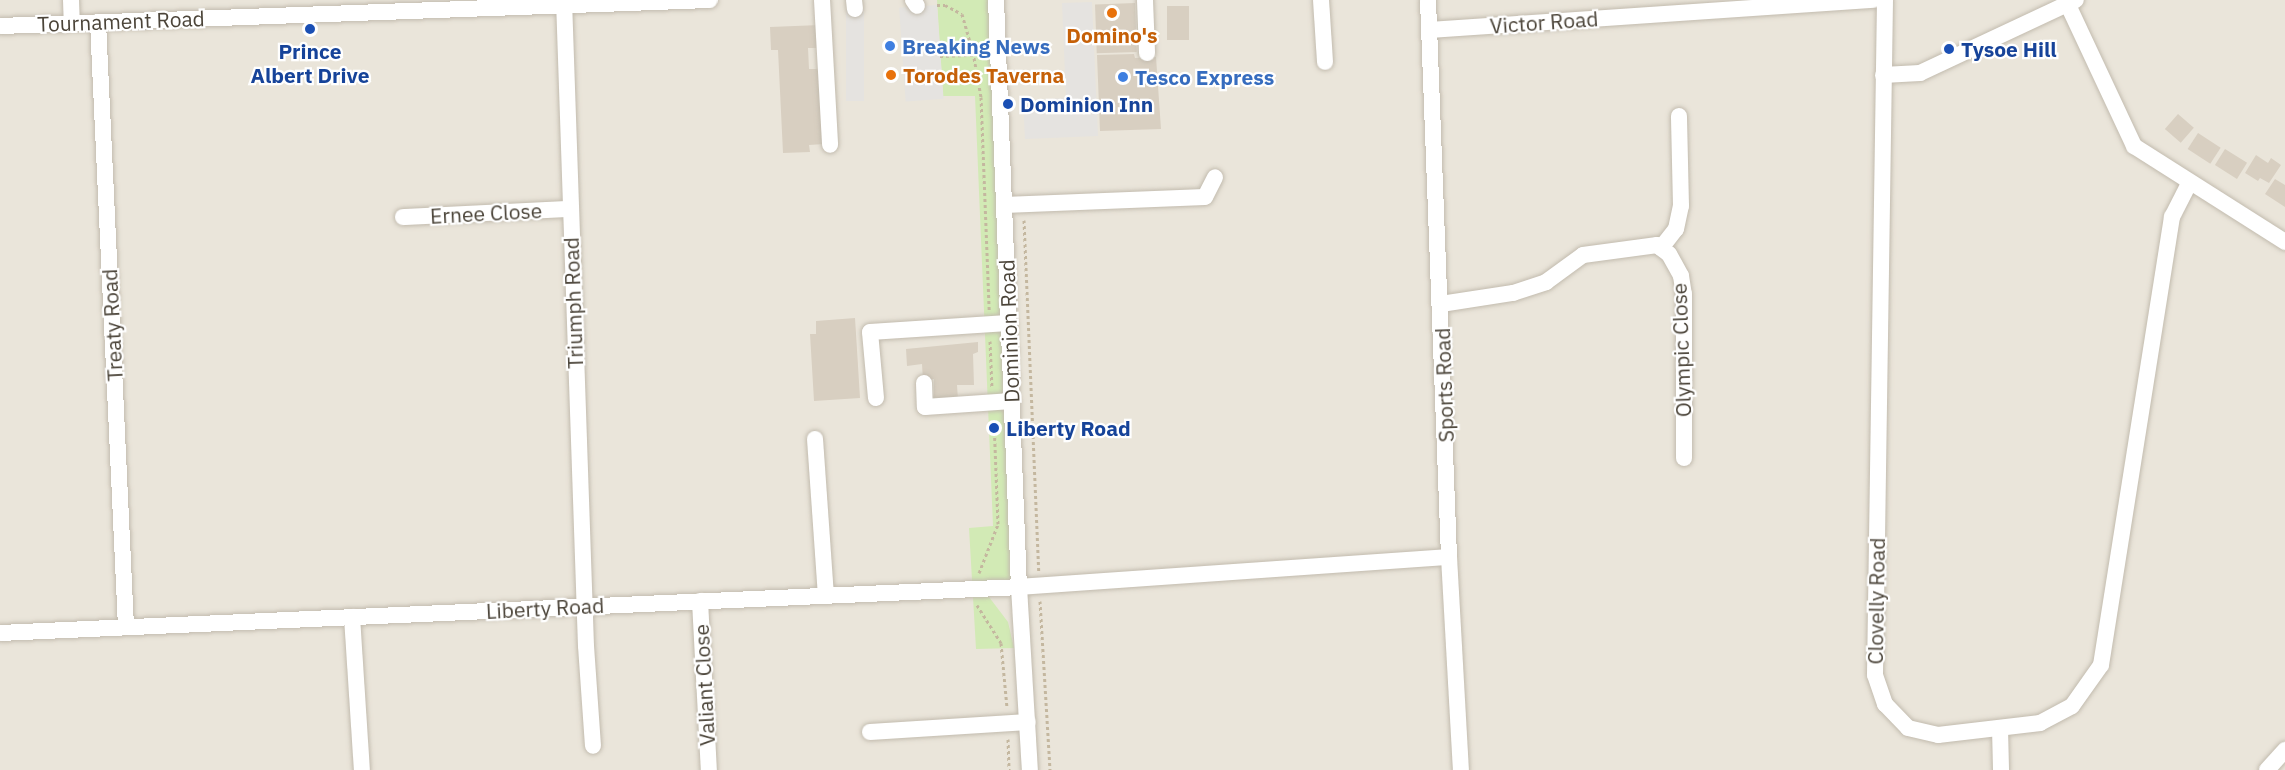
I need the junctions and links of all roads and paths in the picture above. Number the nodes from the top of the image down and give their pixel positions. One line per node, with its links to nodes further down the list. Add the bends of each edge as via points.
1 (71, 0): 14 (street)
2 (710, 0): 10 (street, Tournament Road)
3 (822, 0): 23 (street)
4 (996, 0): 27 (street, Dominion Road)
5 (1145, 0): 17 (street)
6 (1321, 0): 20 (street)
7 (1428, 0): 16 (street, Sports Road)
8 (1873, 0): 16 (street, Victor Road)
9 (1885, 0): 21 (street, Clovelly Road)
10 (564, 3): 13 (street, Tournament Road); 28 (street, Triumph Road)
11 (2072, 3): 21 (street, via 1920,73); 25 (street, via 2134,146)
12 (937, 5): 18 (path, via 963,14)
13 (98, 22): 14 (street, Tournament Road); 49 (street, Treaty Road)
14 (72, 23): 15 (street, Tournament Road)
15 (0, 26)
16 (1430, 30): 32 (street, Sports Road)
17 (1147, 53)
18 (974, 55): 19 (path); 33 (path, via 981,97)
19 (940, 56)
20 (1325, 62)
21 (1883, 75): 53 (street, Clovelly Road, via 1875,675 1885,704 1908,728 1938,735)
22 (1679, 116): 31 (street, via 1681,206 1676,229)
23 (830, 145)
24 (1215, 177): 26 (street, via 1205,197)
25 (2190, 182): 30 (street); 53 (street, Clovelly Road, via 2172,218 2101,665 2072,706 2040,723)
26 (1023, 203): 27 (street); 42 (path)
27 (1004, 205): 34 (street, Dominion Road)
28 (569, 209): 29 (street, Ernee Close); 47 (street, Triumph Road)
29 (403, 217)
30 (2285, 242)
31 (1661, 248): 32 (street, via 1634,247 1583,255 1546,282 1513,293); 40 (street, Olympic Close, via 1669,254 1681,276 1684,294)
32 (1441, 304): 41 (street, Sports Road)
33 (990, 323): 34 (street); 36 (street, via 870,332); 38 (path)
34 (1008, 323): 37 (street, Dominion Road)
35 (924, 383): 38 (street, via 925,406)
36 (876, 398)
37 (1012, 400): 38 (street); 43 (street, Dominion Road)
38 (993, 401): 44 (path, via 998,524)
39 (815, 439): 45 (street)
40 (1684, 458)
41 (1449, 557): 42 (street, Liberty Road); 62 (street, Sports Road)
42 (1039, 585): 43 (street, Liberty Road); 61 (path)
43 (1019, 587): 44 (street, Liberty Road); 51 (street, Dominion Road)
44 (973, 588): 45 (street, Liberty Road); 52 (path, via 977,605 1001,643)
45 (826, 595): 46 (street, Liberty Road)
46 (700, 601): 47 (street, Liberty Road); 58 (street, Valiant Close)
47 (585, 606): 48 (street, Liberty Road); 55 (street, Triumph Road)
48 (351, 616): 49 (street, Liberty Road); 57 (street)
49 (126, 627): 50 (street, Liberty Road)
50 (0, 633)
51 (1028, 722): 52 (street); 60 (street, Dominion Road)
52 (1007, 723): 54 (street); 59 (path)
53 (2000, 728): 63 (street)
54 (870, 732)
55 (593, 746)
56 (2285, 750): 64 (street)
57 (362, 770)
58 (709, 770)
59 (1009, 770)
60 (1030, 770)
61 (1050, 770)
62 (1461, 770)
63 (2001, 770)
64 (2267, 770)

